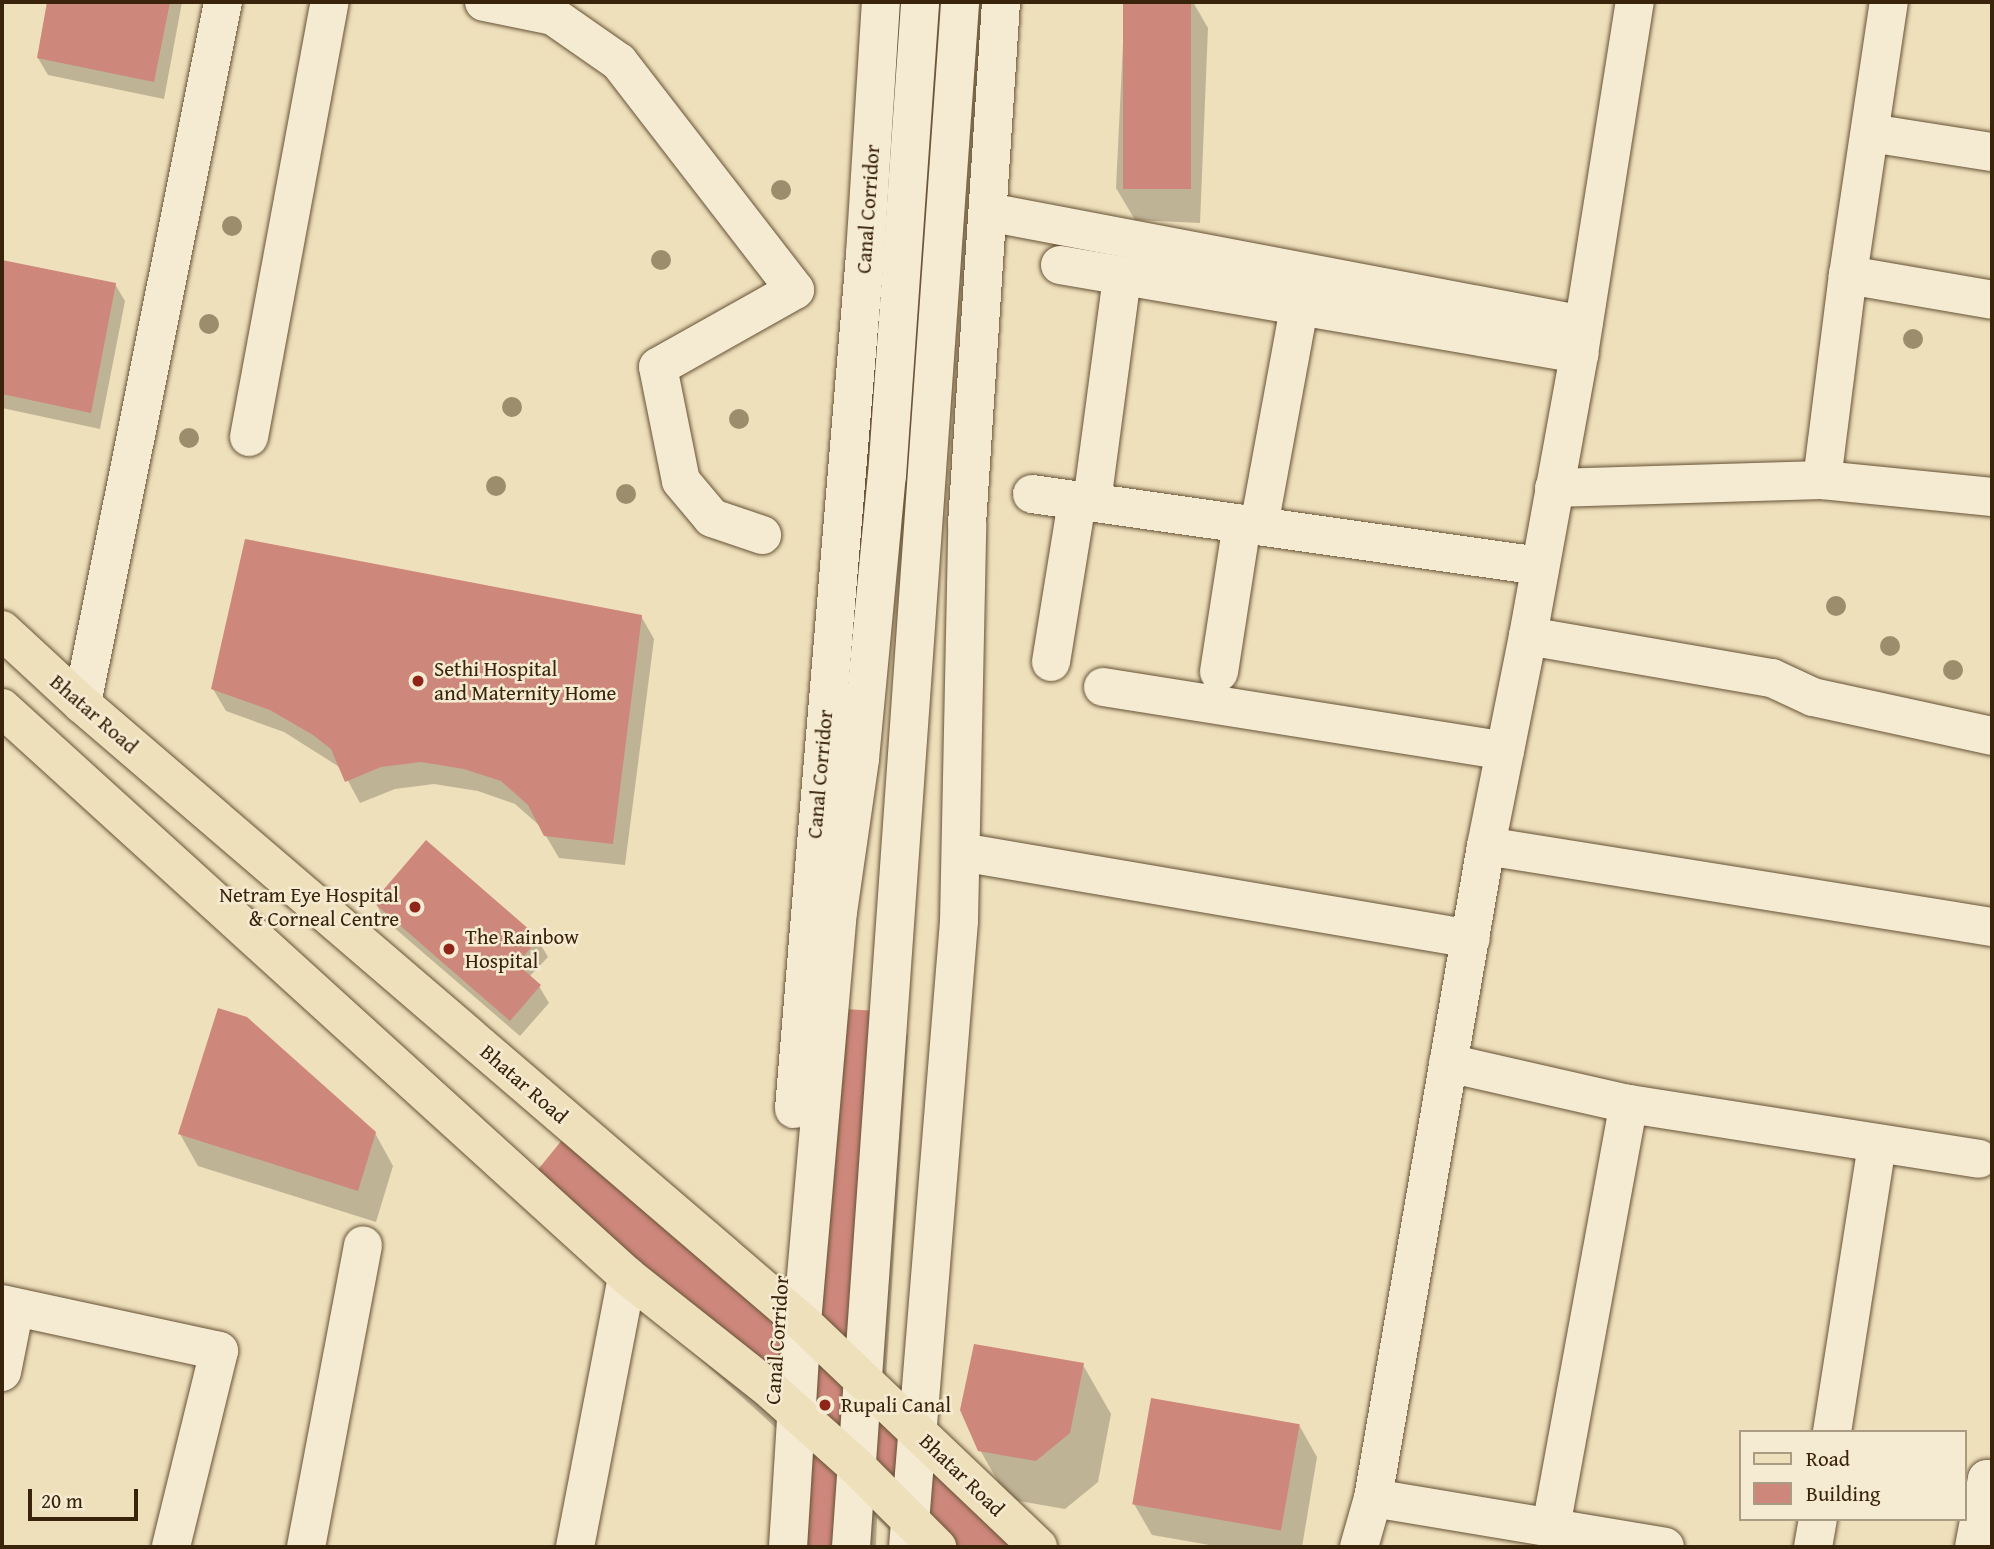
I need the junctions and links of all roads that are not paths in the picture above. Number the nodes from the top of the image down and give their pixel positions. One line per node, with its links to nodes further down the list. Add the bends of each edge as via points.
1 (223, 2): 33 (street)
2 (330, 2): 19 (street)
3 (484, 2): 26 (street, via 553,16 619,62 795,290 657,367 681,481 712,519)
4 (881, 2): 48 (street, Canal Corridor, via 865,255 814,841)
5 (920, 2): 48 (street, via 887,476 860,760)
6 (960, 2): 50 (street)
7 (1001, 2): 12 (street)
8 (1635, 2): 18 (street)
9 (1889, 2): 10 (street)
10 (1870, 133): 11 (street); 14 (street)
11 (1992, 152)
12 (988, 212): 18 (street); 38 (street, via 967,524)
13 (1060, 265): 15 (street)
14 (1848, 275): 16 (street); 20 (street)
15 (1122, 276): 17 (street); 24 (street)
16 (1992, 300)
17 (1299, 306): 18 (street); 25 (street)
18 (1581, 340): 21 (street)
19 (249, 436)
20 (1822, 480): 21 (street); 23 (street)
21 (1555, 488): 27 (street)
22 (1032, 494): 24 (street)
23 (1992, 497)
24 (1084, 501): 25 (street); 30 (street)
25 (1250, 525): 27 (street); 31 (street)
26 (762, 534)
27 (1540, 565): 29 (street)
28 (2, 630): 33 (main road, Bhatar Road)
29 (1528, 635): 35 (street, via 1772,678 1813,697); 36 (street)
30 (1051, 662)
31 (1219, 672)
32 (1103, 687): 36 (street)
33 (82, 705): 48 (main road, Bhatar Road)
34 (2, 708): 46 (main road)
35 (1992, 736)
36 (1505, 751): 37 (street)
37 (1486, 846): 39 (street); 40 (street)
38 (961, 852): 40 (street); 53 (street)
39 (1992, 927)
40 (1471, 939): 41 (street)
41 (1448, 1063): 42 (street); 56 (street)
42 (1629, 1104): 43 (street); 58 (street)
43 (1877, 1143): 44 (street); 52 (street)
44 (1979, 1159)
45 (363, 1245): 61 (street)
46 (628, 1276): 51 (main road); 62 (street)
47 (8, 1305): 49 (street); 60 (street, via 219,1352)
48 (790, 1312): 50 (main road, Bhatar Road); 51 (street)
49 (2, 1372)
50 (861, 1377): 53 (main road, Bhatar Road); 54 (street)
51 (784, 1402): 54 (main road); 63 (street, Canal Corridor); 64 (street)
52 (1832, 1430)
53 (916, 1431): 59 (street); 67 (main road, Bhatar Road)
54 (856, 1466): 59 (main road); 65 (street)
55 (1992, 1480): 71 (street, via 1987,1479)
56 (1373, 1498): 58 (street); 68 (street)
57 (1818, 1521): 70 (street)
58 (1551, 1527): 69 (street)
59 (909, 1534): 66 (main road)
60 (171, 1547)
61 (306, 1547)
62 (575, 1547)
63 (764, 1547)
64 (788, 1547)
65 (851, 1547)
66 (937, 1547)
67 (1038, 1547)
68 (1359, 1547)
69 (1665, 1547)
70 (1813, 1547)
71 (1975, 1547)

